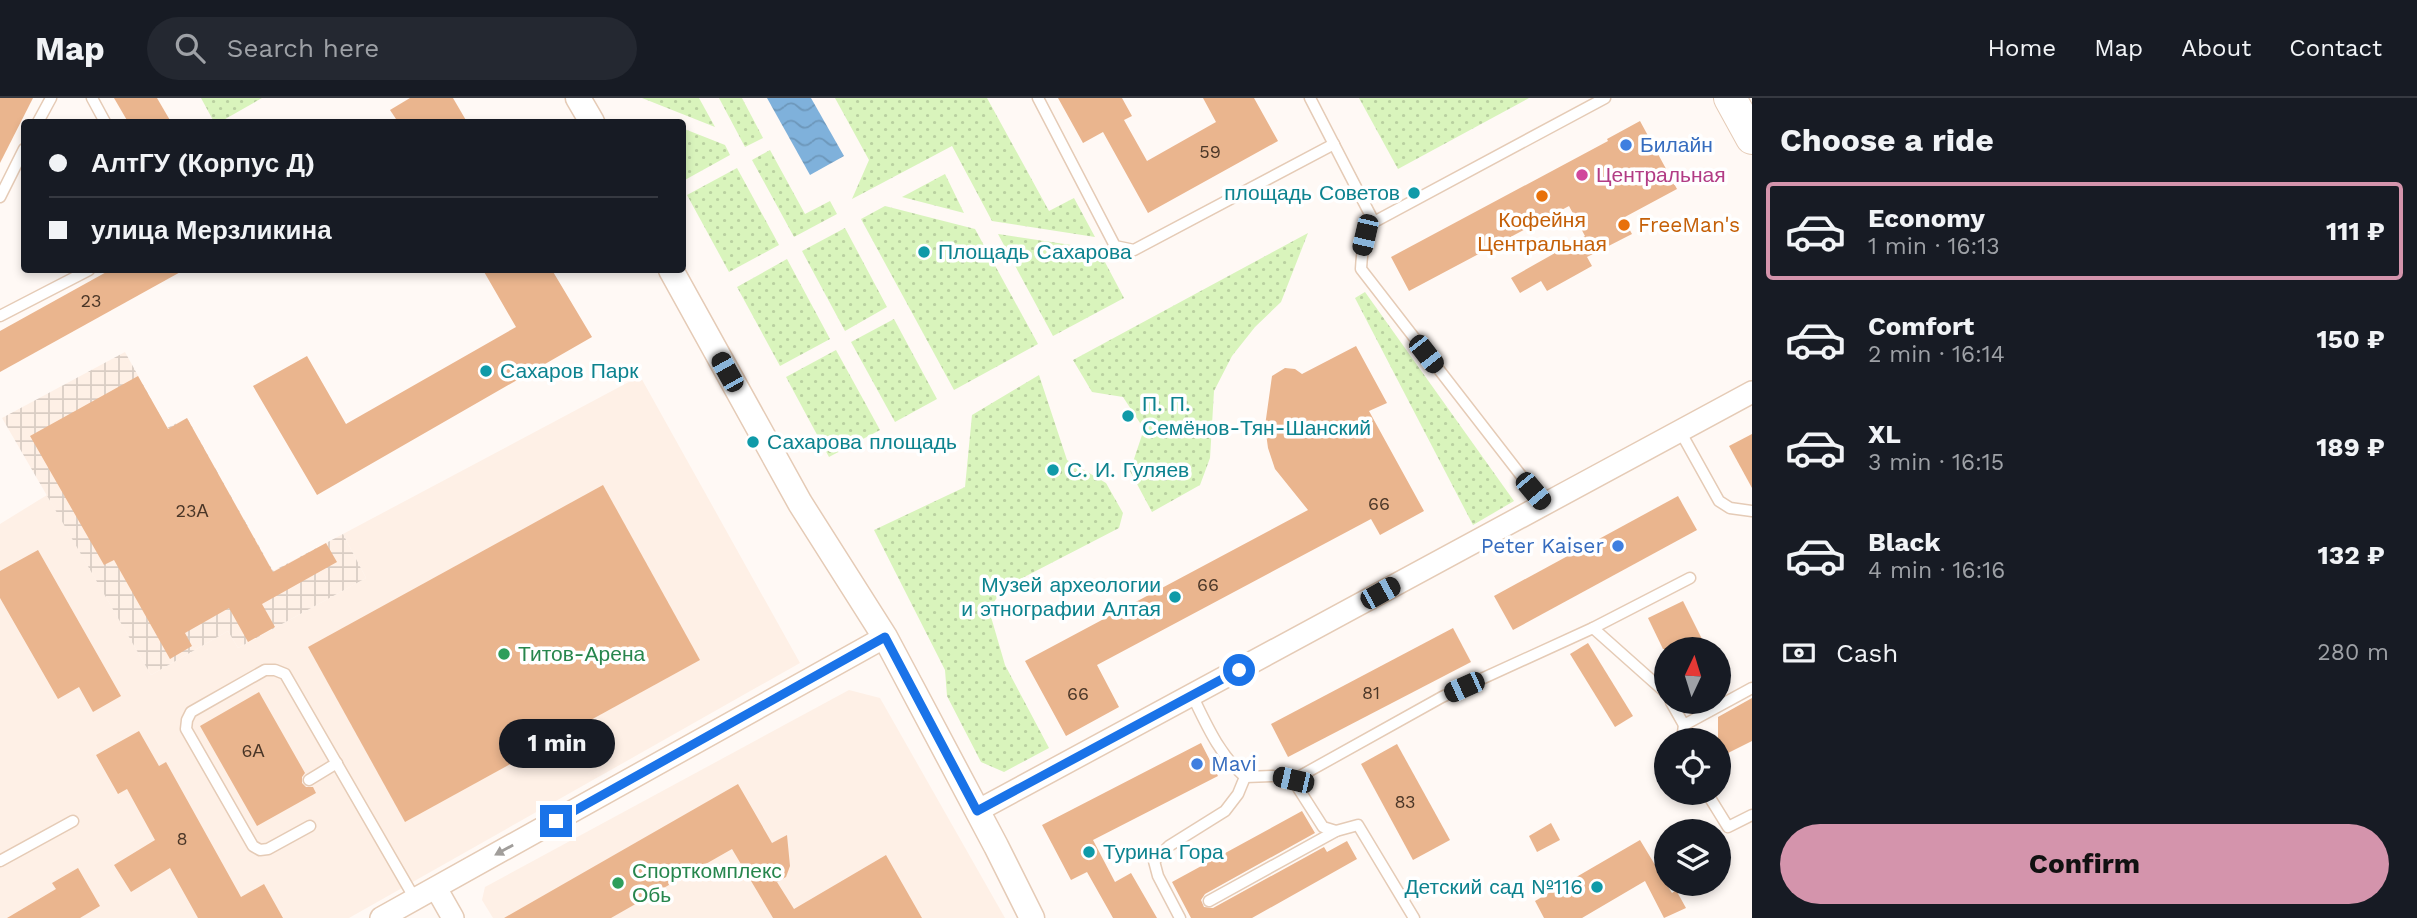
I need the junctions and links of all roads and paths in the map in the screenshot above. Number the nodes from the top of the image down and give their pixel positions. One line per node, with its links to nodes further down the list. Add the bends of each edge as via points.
1 (51, 98): 8 (lane)
2 (92, 98): 9 (lane)
3 (578, 98): 10 (street)
4 (1038, 98): 12 (lane, via 1115,246 1133,250)
5 (1310, 98): 12 (lane)
6 (1605, 98): 15 (lane)
7 (1730, 98): 11 (main road)
8 (40, 119)
9 (103, 119)
10 (590, 119)
11 (1752, 138)
12 (1334, 144): 15 (lane)
13 (21, 155): 14 (lane)
14 (0, 197)
15 (1374, 222): 21 (lane, via 1365,235 1361,269)
16 (83, 273): 18 (lane)
17 (673, 273): 25 (street, via 800,503)
18 (0, 316)
19 (1752, 392): 20 (street)
20 (1680, 431): 21 (street); 22 (lane, via 1718,501)
21 (1544, 505): 28 (street)
22 (1752, 511)
23 (1690, 578): 24 (lane)
24 (1593, 628): 26 (lane); 35 (lane, via 1442,697)
25 (885, 637): 36 (street); 43 (street, one-way to 43)
26 (1654, 681)
27 (1752, 688): 30 (lane)
28 (1192, 695): 33 (lane, via 1217,746); 36 (street)
29 (1678, 714): 30 (lane)
30 (1684, 724): 31 (lane)
31 (1684, 728)
32 (337, 763): 34 (lane); 39 (lane, via 281,671 265,670 188,715 187,729 253,846 268,849); 44 (lane)
33 (1245, 777): 35 (lane); 49 (lane, via 1226,811 1169,846 1154,861)
34 (309, 779)
35 (1293, 780): 41 (lane, via 1323,827)
36 (977, 811): 48 (street)
37 (1752, 815): 40 (lane)
38 (73, 821): 42 (lane)
39 (310, 826)
40 (1731, 826)
41 (1336, 831): 45 (lane); 50 (lane, via 1358,825)
42 (0, 861)
43 (436, 888): 44 (street); 47 (street)
44 (415, 899): 46 (street)
45 (1209, 901)
46 (381, 918)
47 (453, 918)
48 (1032, 918)
49 (1180, 918)
50 (1414, 918)

